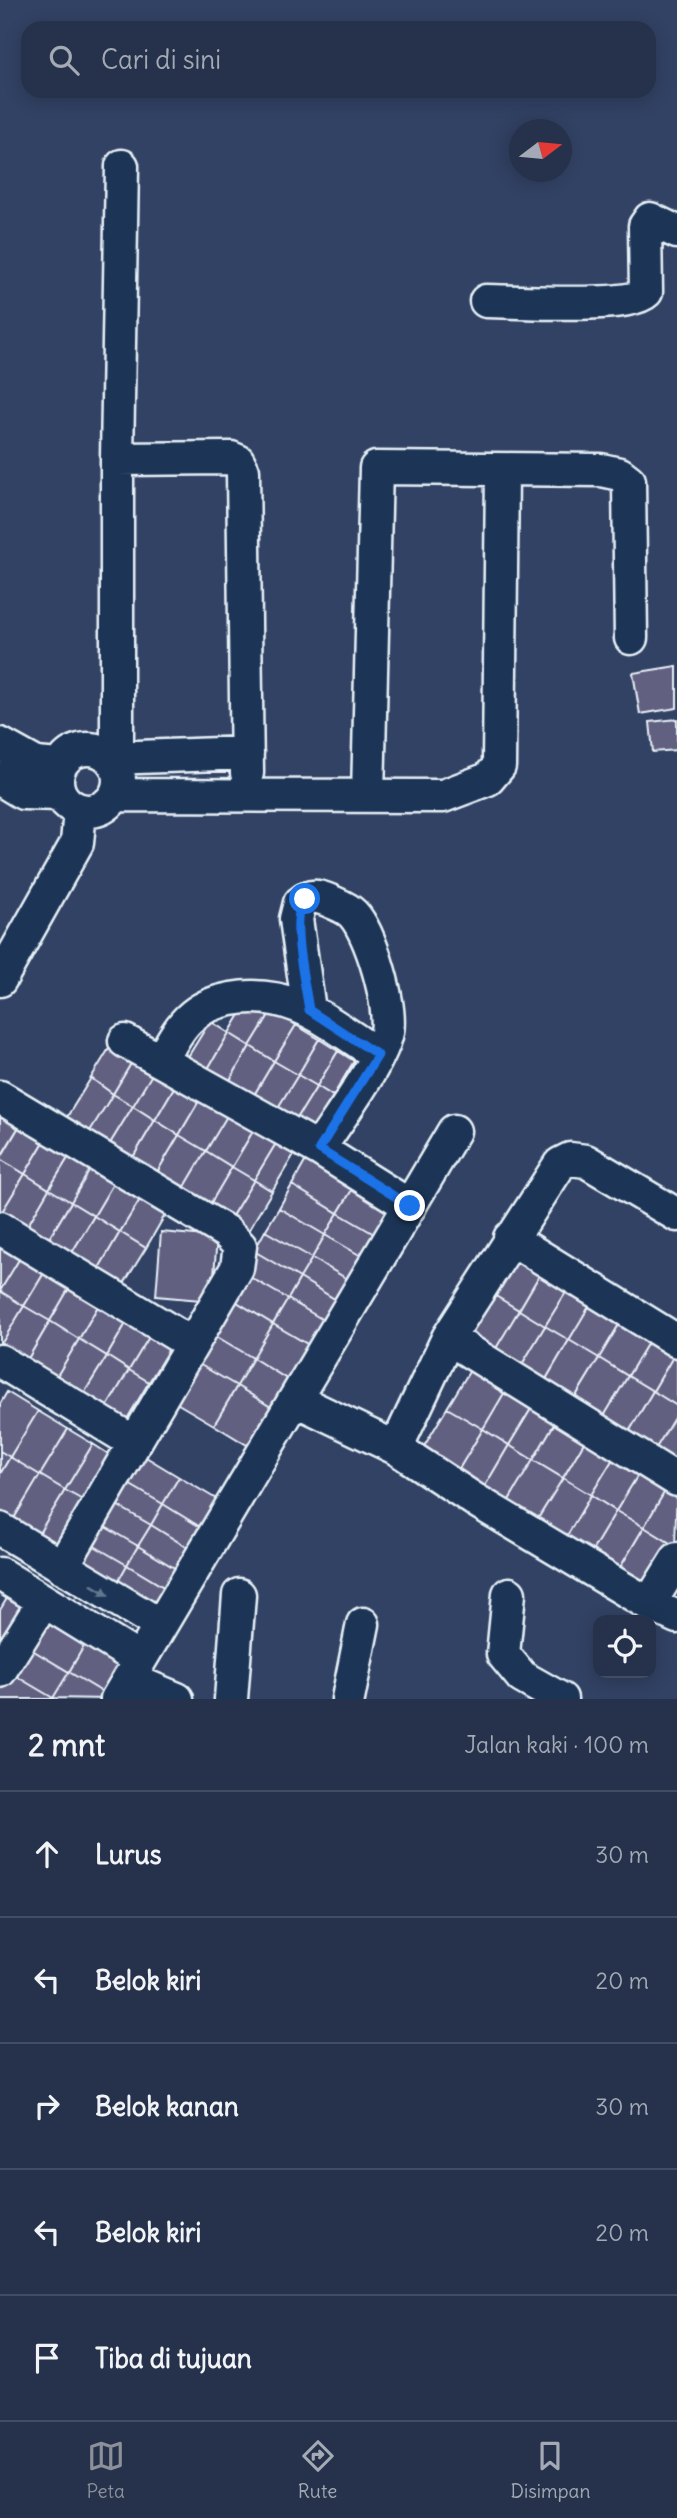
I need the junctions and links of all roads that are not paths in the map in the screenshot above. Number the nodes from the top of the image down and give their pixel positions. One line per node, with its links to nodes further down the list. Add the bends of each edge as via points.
1 (122, 166): 4 (street)
2 (677, 232): 3 (street, via 656,219 645,226 646,292 639,298)
3 (486, 301)
4 (117, 460): 8 (street, via 231,458 243,471); 9 (street, via 117,740)
5 (502, 470): 6 (street, via 601,470 629,481); 14 (street, via 499,766 488,779 443,796); 14 (street, via 376,468)
6 (631, 638)
7 (0, 744): 11 (street, via 36,764)
8 (247, 753): 9 (street); 13 (street)
9 (110, 758): 11 (street, via 96,750 81,749 68,755); 12 (street, via 117,769)
10 (0, 779): 11 (street, via 23,793)
11 (66, 790): 12 (street, via 100,809); 15 (street, via 77,843)
12 (116, 795): 13 (street)
13 (247, 795): 14 (street)
14 (368, 795)
15 (0, 981)
16 (309, 1010): 18 (street); 18 (street, via 296,919 300,903 312,896 346,908 363,929 387,1007 387,1034); 19 (street, via 289,1000 259,995 208,1004 184,1019)
17 (125, 1041): 19 (street)
18 (378, 1055): 22 (street)
19 (162, 1059): 22 (street)
20 (0, 1097): 29 (street, via 237,1239 241,1255 237,1268)
21 (454, 1131): 23 (street)
22 (319, 1149): 23 (street)
23 (410, 1206): 31 (street)
24 (677, 1215): 26 (street, via 586,1161 570,1159 560,1164)
25 (0, 1228): 29 (street)
26 (510, 1238): 27 (street); 28 (street)
27 (448, 1338): 33 (street); 34 (street)
28 (677, 1342)
29 (192, 1344): 32 (street)
30 (0, 1361): 32 (street)
31 (296, 1399): 33 (street); 45 (street)
32 (135, 1443): 37 (street)
33 (396, 1448): 42 (street)
34 (677, 1480)
35 (0, 1529): 37 (street)
36 (677, 1559): 42 (street)
37 (62, 1567): 45 (street, one-way to 45)
38 (0, 1574): 41 (street)
39 (509, 1594): 48 (street, via 503,1654 522,1677)
40 (239, 1595): 50 (street)
41 (44, 1601): 46 (street); 47 (street)
42 (649, 1604): 43 (street)
43 (677, 1617)
44 (363, 1624): 51 (street)
45 (160, 1625): 47 (street)
46 (0, 1671)
47 (128, 1679): 49 (street)
48 (554, 1698)
49 (177, 1699)
50 (231, 1699)
51 (348, 1699)

